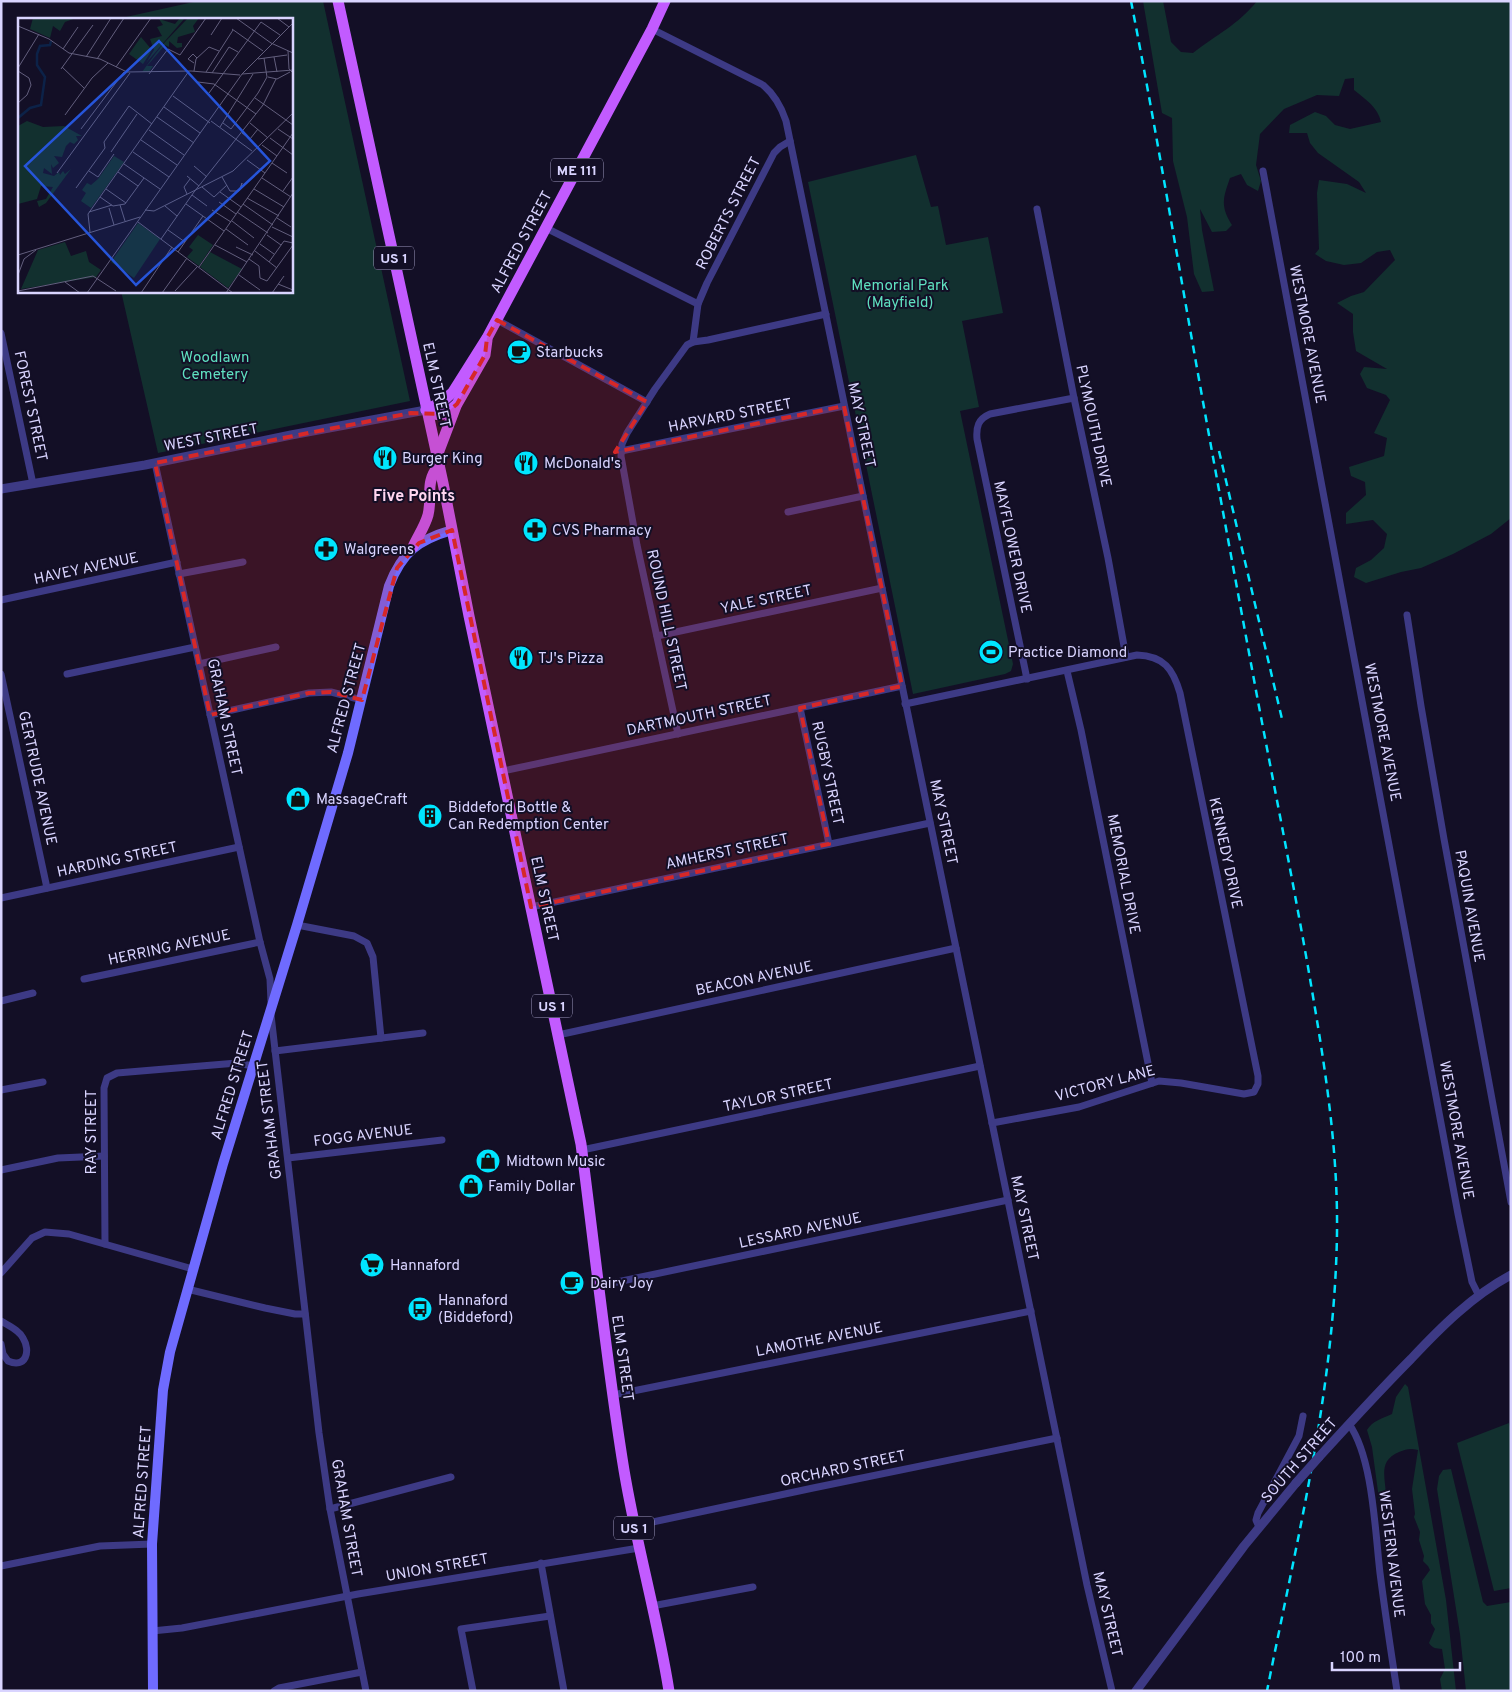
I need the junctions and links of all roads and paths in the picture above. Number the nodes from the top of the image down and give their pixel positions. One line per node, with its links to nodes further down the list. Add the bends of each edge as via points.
1 (338, 1): 18 (main road, ELM STREET / US 1)
2 (665, 1): 3 (main road, ALFRED STREET / ME 111)
3 (652, 29): 4 (street, MAY STREET, via 766,88 782,108); 7 (main road, ALFRED STREET / ME 111)
4 (790, 141): 8 (street, ROBERTS STREET, via 774,153); 9 (street, MAY STREET)
5 (1263, 171): 87 (street, WESTMORE AVENUE, via 1462,1231 1472,1282)
6 (1036, 209): 14 (street, PLYMOUTH DRIVE)
7 (546, 228): 8 (street); 10 (main road, ALFRED STREET / ME 111)
8 (698, 304): 13 (street, ROBERTS STREET)
9 (826, 314): 13 (street); 17 (street, MAY STREET)
10 (497, 320): 12 (main road, ALFRED STREET / ME 111); 15 (street)
11 (1, 333): 22 (street, FOREST STREET)
12 (487, 338): 16 (main road, ALFRED STREET / ME 111, via 485,355); 18 (main road, ALFRED STREET / ME 111, via 453,392)
13 (693, 342): 15 (street, ROUND HILL STREET, via 682,350)
14 (1074, 398): 37 (street, PLYMOUTH DRIVE); 42 (street, MAYFLOWER DRIVE, via 990,414 979,421 977,428)
15 (647, 402): 19 (street, ROUND HILL STREET, via 627,433)
16 (457, 404): 18 (main road, via 440,416); 20 (main road, ALFRED STREET)
17 (844, 406): 19 (street, HARVARD STREET); 24 (street, MAY STREET)
18 (426, 410): 20 (main road, ELM STREET / US 1); 21 (street, WEST STREET)
19 (621, 451): 34 (street, ROUND HILL STREET)
20 (438, 461): 26 (main road, ELM STREET / US 1); 27 (main road, ALFRED STREET, via 430,480 428,515)
21 (155, 463): 22 (street, WEST STREET); 28 (street, GRAHAM STREET)
22 (34, 484): 23 (street, WEST STREET)
23 (1, 489)
24 (863, 496): 25 (street); 31 (street, MAY STREET)
25 (788, 512)
26 (452, 530): 27 (main road, ALFRED STREET); 49 (main road, ELM STREET / US 1)
27 (413, 547): 44 (main road, ALFRED STREET, via 399,564 389,586)
28 (177, 562): 30 (street, GRAHAM STREET); 32 (street, HAVEY AVENUE)
29 (243, 562): 30 (street)
30 (179, 574): 35 (street, GRAHAM STREET)
31 (882, 588): 34 (street, YALE STREET); 43 (street, MAY STREET)
32 (1, 600)
33 (1407, 615): 80 (street, PAQUIN AVENUE, via 1444,839)
34 (657, 636): 48 (street, ROUND HILL STREET)
35 (195, 647): 38 (street, GRAHAM STREET); 41 (street)
36 (276, 647): 38 (street)
37 (1126, 657): 39 (street); 72 (street, KENNEDY DRIVE, via 1144,656 1160,660 1172,672 1177,685 1258,1076)
38 (199, 664): 47 (street, GRAHAM STREET)
39 (1067, 670): 42 (street); 70 (street, MEMORIAL DRIVE)
40 (1, 674): 53 (street, GERTRUDE AVENUE)
41 (67, 674)
42 (1027, 679): 45 (street)
43 (902, 686): 45 (street, MAY STREET); 46 (street, DARTMOUTH STREET)
44 (362, 700): 47 (street, via 331,692 310,693); 56 (main road, ALFRED STREET)
45 (906, 704): 50 (street, MAY STREET)
46 (800, 708): 48 (street, DARTMOUTH STREET); 51 (street, RUGBY STREET)
47 (210, 715): 52 (street, GRAHAM STREET)
48 (678, 734): 49 (street, DARTMOUTH STREET)
49 (503, 771): 55 (main road, ELM STREET / US 1)
50 (930, 823): 51 (street, AMHERST STREET); 58 (street, MAY STREET)
51 (829, 844): 55 (street, AMHERST STREET)
52 (239, 847): 53 (street, HARDING STREET); 57 (street, GRAHAM STREET)
53 (47, 888): 54 (street, HARDING STREET)
54 (1, 898)
55 (530, 907): 64 (main road, ELM STREET / US 1)
56 (297, 926): 62 (main road, ALFRED STREET); 65 (street, via 354,936 370,947)
57 (260, 942): 59 (street, HERRING AVENUE); 62 (street, GRAHAM STREET, via 270,979)
58 (956, 948): 64 (street, BEACON AVENUE); 68 (street, MAY STREET)
59 (84, 979)
60 (32, 993): 61 (street)
61 (1, 1000)
62 (271, 1008): 66 (street, GRAHAM STREET); 67 (main road, ALFRED STREET)
63 (423, 1033): 65 (street)
64 (558, 1034): 75 (main road, ELM STREET / US 1)
65 (382, 1038): 66 (street)
66 (275, 1051): 77 (street, GRAHAM STREET)
67 (254, 1066): 76 (street, RAY STREET, via 237,1063 109,1076 104,1085); 82 (main road, ALFRED STREET)
68 (980, 1066): 73 (street, MAY STREET); 75 (street, TAYLOR STREET)
69 (43, 1082): 71 (street)
70 (1152, 1082): 72 (street, VICTORY LANE, via 1170,1081 1244,1094); 73 (street, VICTORY LANE, via 1079,1107)
71 (1, 1090)
72 (1256, 1090)
73 (992, 1123): 79 (street, MAY STREET)
74 (442, 1140): 77 (street, FOGG AVENUE)
75 (582, 1150): 85 (main road, ELM STREET / US 1)
76 (104, 1156): 78 (street, via 58,1158); 81 (street, RAY STREET)
77 (288, 1158): 89 (street, GRAHAM STREET)
78 (1, 1170)
79 (1008, 1200): 85 (street, LESSARD AVENUE); 88 (street, MAY STREET)
80 (1511, 1202)
81 (105, 1244): 82 (street); 83 (street, via 69,1234 45,1232 32,1238)
82 (193, 1269): 86 (main road, ALFRED STREET)
83 (1, 1273)
84 (1511, 1275): 87 (street, SOUTH STREET)
85 (598, 1286): 92 (main road, ELM STREET / US 1)
86 (187, 1289): 89 (street); 100 (main road, ALFRED STREET, via 165,1377)
87 (1479, 1296): 94 (street, SOUTH STREET, via 1412,1357)
88 (1031, 1311): 92 (street, LAMOTHE AVENUE); 95 (street, MAY STREET)
89 (305, 1314): 97 (street, GRAHAM STREET)
90 (1, 1321): 91 (street, via 23,1338 28,1349 24,1360 8,1361)
91 (1, 1344)
92 (613, 1395): 98 (main road, ELM STREET / US 1)
93 (1303, 1416): 99 (street, via 1299,1436 1258,1513)
94 (1349, 1424): 99 (street, SOUTH STREET, bridge); 118 (street, WESTERN AVENUE, via 1362,1449 1370,1488)
95 (1057, 1438): 98 (street, ORCHARD STREET); 116 (street, MAY STREET)
96 (451, 1477): 97 (street)
97 (330, 1509): 105 (street, GRAHAM STREET)
98 (634, 1526): 101 (main road, ELM STREET / US 1)
99 (1259, 1527): 117 (street, SOUTH STREET)
100 (152, 1544): 103 (street, via 100,1546); 108 (main road, ALFRED STREET)
101 (639, 1548): 102 (street, UNION STREET); 106 (main road, ELM STREET / US 1)
102 (541, 1564): 105 (street, UNION STREET); 107 (street)
103 (1, 1566)
104 (753, 1587): 106 (street)
105 (347, 1597): 108 (street, UNION STREET); 109 (street, GRAHAM STREET)
106 (652, 1606): 115 (main road, ELM STREET / US 1)
107 (550, 1616): 113 (street, via 461,1628); 114 (street)
108 (152, 1631): 110 (main road, ALFRED STREET)
109 (362, 1672): 111 (street); 112 (street, GRAHAM STREET)
110 (153, 1691)
111 (274, 1691)
112 (366, 1691)
113 (473, 1691)
114 (564, 1691)
115 (669, 1691)
116 (1112, 1691)
117 (1136, 1691)
118 (1397, 1691)

